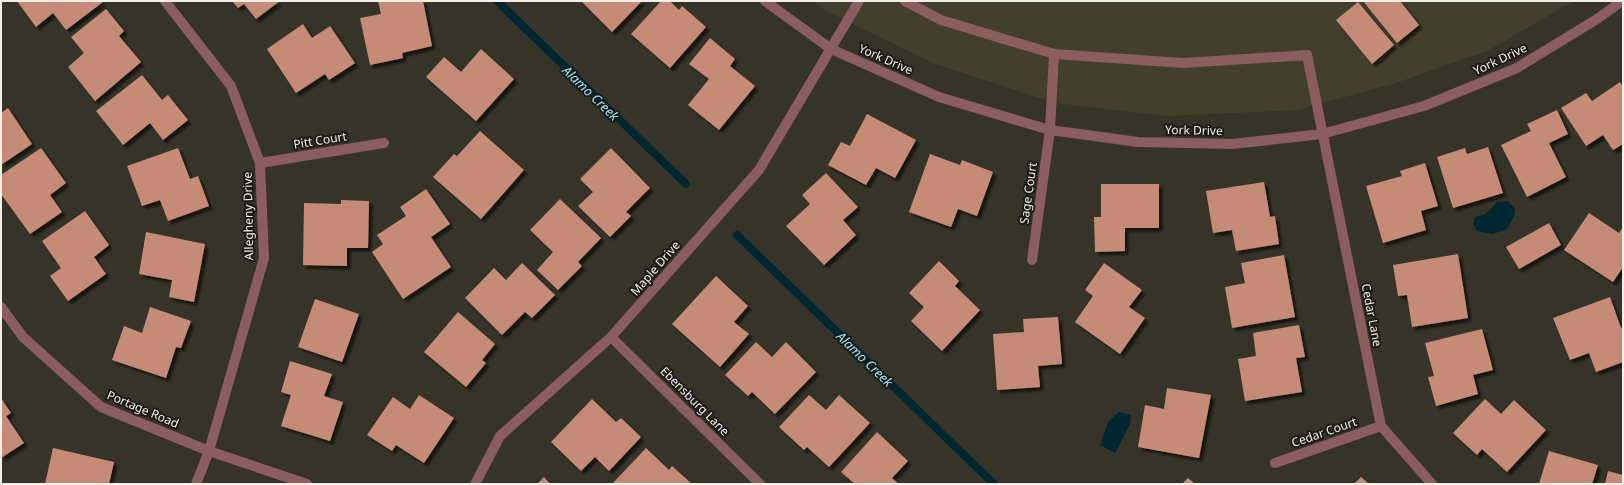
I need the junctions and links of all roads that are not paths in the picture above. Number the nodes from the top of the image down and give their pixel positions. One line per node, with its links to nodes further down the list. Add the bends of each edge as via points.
1 (165, 1): 11 (street, Allegheny Drive, via 231,86)
2 (765, 1): 6 (street, York Drive)
3 (859, 1): 6 (street, Maple Drive)
4 (905, 1): 7 (street, via 941,20)
5 (1622, 1): 9 (street, York Drive, via 1517,68 1424,106)
6 (832, 49): 8 (street, York Drive, via 939,97); 14 (street, Maple Drive, via 759,170)
7 (1054, 54): 8 (street, Sage Court); 9 (street, Cedar Lane, via 1183,63 1307,55)
8 (1050, 130): 9 (street, York Drive, via 1138,142 1233,144); 12 (street, Sage Court)
9 (1322, 134): 15 (street, Cedar Lane)
10 (384, 143): 11 (street, Pitt Court)
11 (260, 163): 16 (street, Allegheny Drive, via 264,258)
12 (1032, 260)
13 (1, 307): 16 (street, Portage Road, via 23,337 101,406)
14 (612, 337): 20 (street, Maple Drive, via 500,436); 21 (street, Ebensburg Lane)
15 (1381, 426): 17 (street, Cedar Court); 22 (street, Cedar Lane)
16 (209, 451): 18 (street, Allegheny Drive); 19 (street, Portage Road)
17 (1275, 463)
18 (196, 484)
19 (307, 484)
20 (475, 484)
21 (760, 484)
22 (1432, 484)

